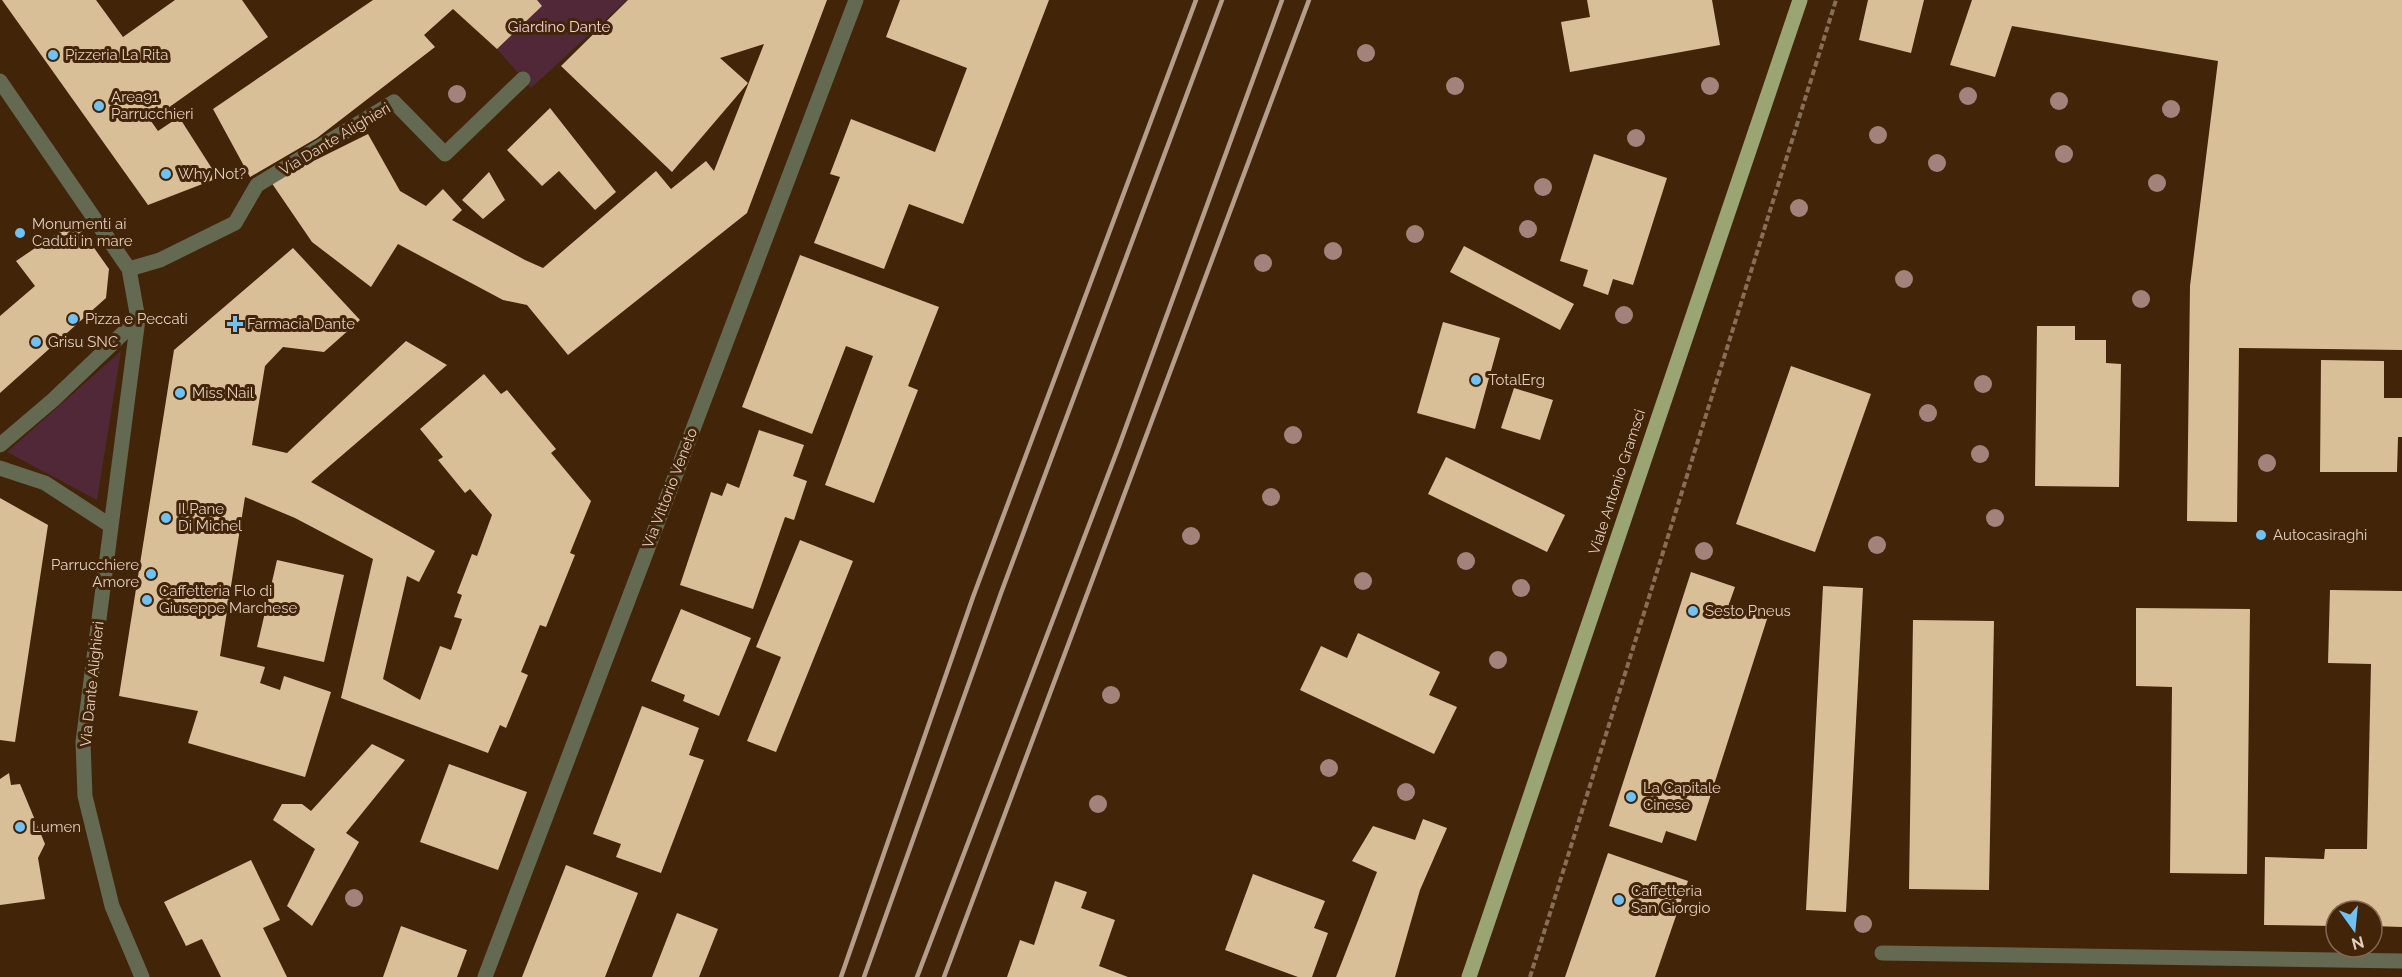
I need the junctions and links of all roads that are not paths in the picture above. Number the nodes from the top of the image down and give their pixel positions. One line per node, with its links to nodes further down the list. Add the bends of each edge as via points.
1 (856, 0): 13 (street, Via Vittorio Veneto)
2 (1800, 0): 14 (main road, Viale Antonio Gramsci)
3 (523, 79): 5 (street, Via Dante Alighieri, via 445,154 394,102 257,185 235,222 160,260)
4 (0, 81): 5 (street, Via Dante Alighieri)
5 (129, 269): 6 (street, Via Dante Alighieri)
6 (138, 319): 7 (street); 9 (street, Via Dante Alighieri)
7 (0, 445)
8 (0, 468): 9 (street, via 45,483)
9 (111, 526): 12 (street, Via Dante Alighieri, via 83,742 85,796 112,906)
10 (1882, 953): 11 (street)
11 (2402, 961)
12 (142, 977)
13 (485, 977)
14 (1469, 977)

